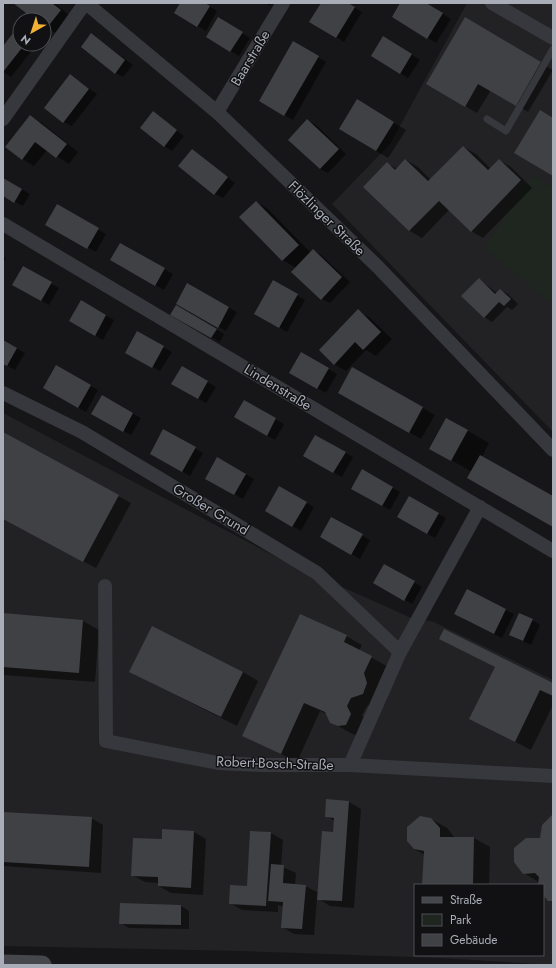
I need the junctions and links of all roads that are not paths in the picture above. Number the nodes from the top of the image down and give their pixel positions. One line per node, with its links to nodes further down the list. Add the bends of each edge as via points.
1 (85, 3): 6 (street, Flözlinger Straße); 7 (street)
2 (283, 3): 6 (street, Baarstraße)
3 (492, 3): 4 (street)
4 (553, 38)
5 (553, 49): 8 (lane, via 506,131)
6 (217, 112): 11 (street, Flözlinger Straße, via 378,267)
7 (3, 119)
8 (487, 119)
9 (3, 224): 12 (street, Lindenstraße)
10 (3, 393): 15 (street, Großer Grund, via 82,432 317,573)
11 (553, 450)
12 (480, 506): 13 (street, Lindenstraße); 15 (street)
13 (553, 551)
14 (106, 586): 16 (street, Robert-Bosch-Straße, via 106,741 218,763)
15 (400, 652): 16 (street)
16 (350, 765): 17 (street, Robert-Bosch-Straße)
17 (553, 776)
18 (3, 964): 19 (street)
19 (42, 965)

